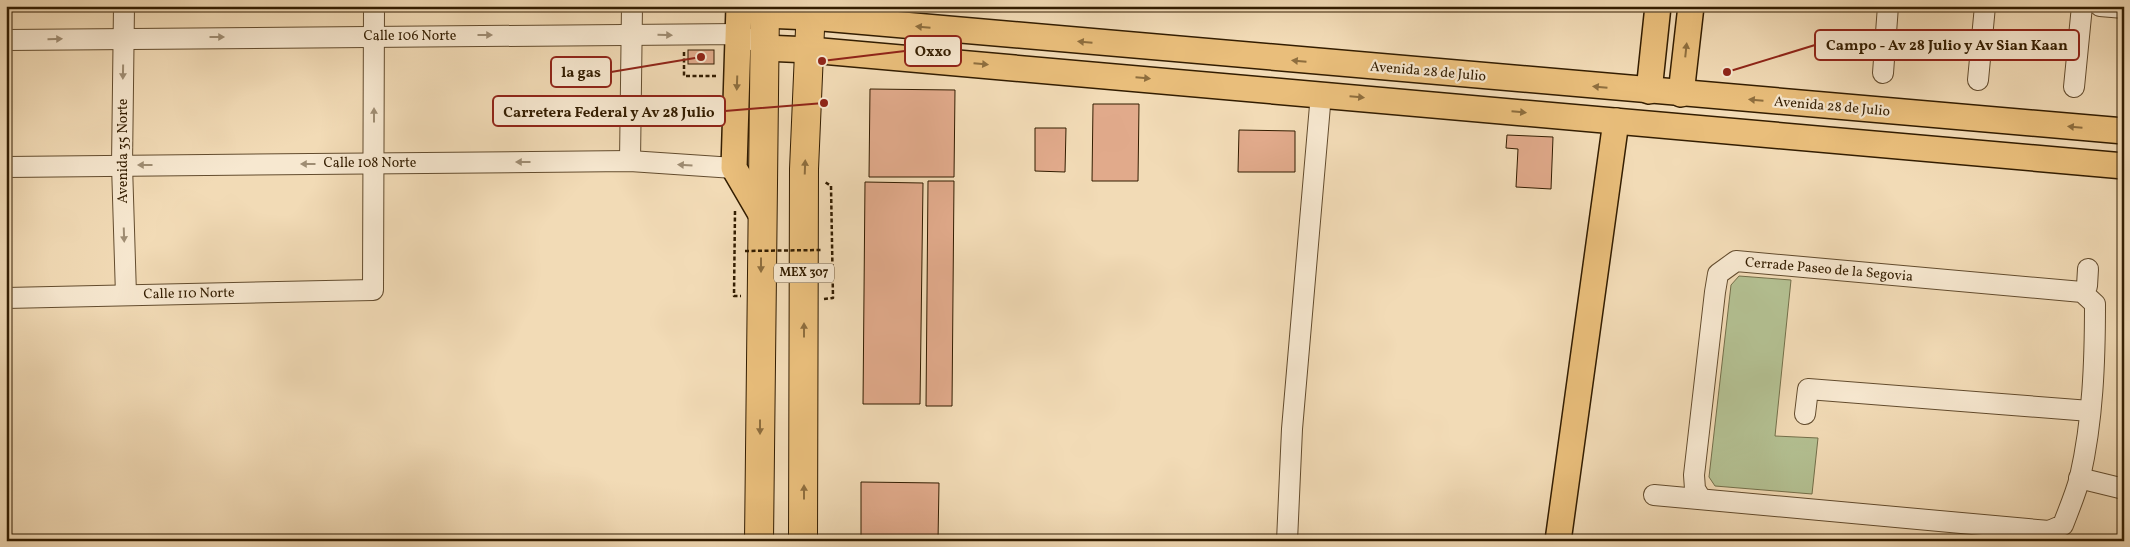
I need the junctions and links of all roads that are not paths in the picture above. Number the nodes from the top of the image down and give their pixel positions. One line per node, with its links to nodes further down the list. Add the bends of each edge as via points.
1 (124, 6): 17 (street, Avenida 35 Norte)
2 (374, 6): 16 (street)
3 (632, 6): 14 (street)
4 (739, 6): 15 (main road)
5 (1658, 6): 25 (main road)
6 (1690, 6): 27 (main road, one-way to 6)
7 (1888, 6): 22 (street)
8 (1985, 6): 23 (street)
9 (2082, 6): 24 (street)
10 (2100, 6): 11 (street)
11 (2124, 8)
12 (764, 11): 13 (main road, Avenida 28 de Julio); 15 (street); 19 (highway, MEX 307)
13 (811, 12): 20 (highway, MEX 307); 21 (main road, Avenida 28 de Julio, one-way to 13)
14 (631, 34): 15 (street, Calle 106 Norte, one-way to 15); 16 (street, Calle 106 Norte, one-way to 14); 33 (street)
15 (739, 34): 19 (street); 38 (main road, one-way to 38)
16 (374, 36): 17 (street, Calle 106 Norte, one-way to 16); 34 (street, one-way to 16)
17 (124, 38): 18 (street, Calle 106 Norte, one-way to 17); 35 (street, Avenida 35 Norte, one-way to 35)
18 (6, 40)
19 (764, 48): 20 (main road); 39 (highway, MEX 307)
20 (810, 50): 26 (main road, one-way to 26); 52 (highway, MEX 307, one-way to 20, via 804,169)
21 (1442, 73): 25 (main road, Avenida 28 de Julio, one-way to 21); 28 (main road, via 1432,88)
22 (1883, 73)
23 (1978, 80)
24 (2074, 87)
25 (1649, 91): 27 (main road, Avenida 28 de Julio)
26 (1321, 94): 28 (main road, one-way to 28); 53 (street, via 1292,429)
27 (1681, 94): 29 (main road, Avenida 28 de Julio, one-way to 27)
28 (1440, 105): 30 (main road, one-way to 30)
29 (1902, 112): 31 (main road, Avenida 28 de Julio, one-way to 29); 32 (main road, via 1910,120 1911,133)
30 (1616, 121): 32 (main road); 54 (main road)
31 (2124, 131)
32 (1899, 145): 36 (main road)
33 (630, 161): 34 (street, Calle 108 Norte, one-way to 34); 38 (street, Calle 108 Norte, one-way to 33)
34 (374, 164): 35 (street, Calle 108 Norte, one-way to 35); 42 (street, Calle 110 Norte, via 373,290)
35 (122, 165): 37 (street, Calle 108 Norte); 42 (street, Avenida 35 Norte, one-way to 42)
36 (2124, 166)
37 (6, 167)
38 (739, 177): 39 (main road)
39 (762, 216): 51 (highway, MEX 307, one-way to 51)
40 (2088, 269): 41 (street, via 2087,286)
41 (2082, 292): 44 (street, via 2095,304); 49 (street, Cerrade Paseo de la Segovia, via 1736,261 1718,274 1694,475 1695,489)
42 (126, 295): 43 (street, Calle 110 Norte)
43 (6, 298)
44 (2090, 411): 45 (street, via 1808,389); 46 (street)
45 (1805, 414)
46 (2079, 478): 47 (street); 50 (street, via 2064,525)
47 (2124, 489)
48 (1654, 495): 49 (street)
49 (1701, 499): 50 (street)
50 (2053, 536)
51 (759, 541)
52 (804, 541)
53 (1287, 541)
54 (1558, 541)

